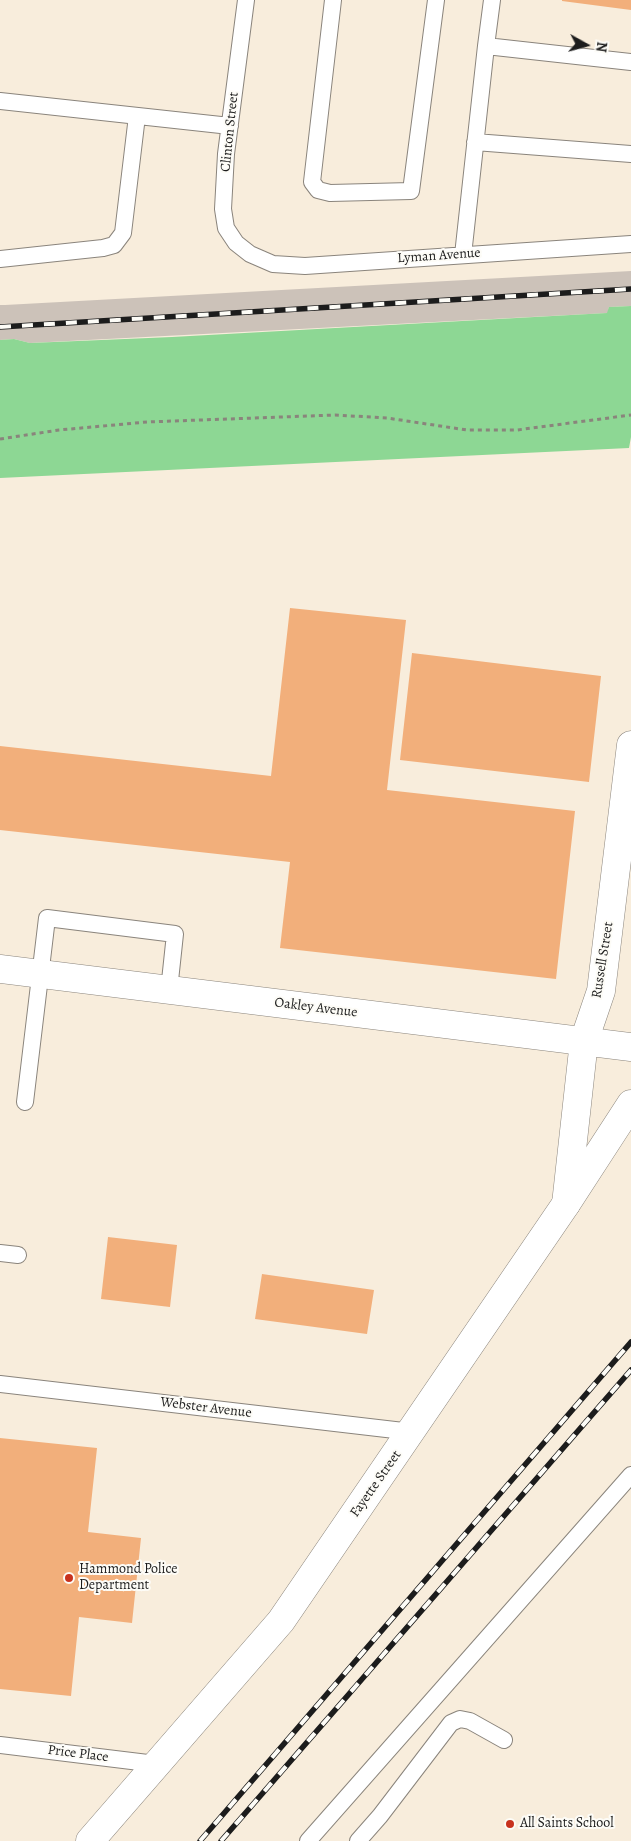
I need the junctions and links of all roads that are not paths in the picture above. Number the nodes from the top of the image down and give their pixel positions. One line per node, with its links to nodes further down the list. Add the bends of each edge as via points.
1 (246, 0): 9 (lane, Clinton Street)
2 (333, 0): 3 (lane, via 312,182 318,190 330,193 411,191)
3 (436, 0)
4 (492, 0): 5 (lane)
5 (486, 46): 6 (lane); 10 (lane)
6 (631, 62)
7 (0, 101): 8 (lane)
8 (137, 116): 9 (lane); 15 (lane, via 124,233 114,244 103,248)
9 (230, 126): 13 (lane, Clinton Street, via 223,209 226,228 236,243)
10 (475, 142): 11 (lane); 14 (lane)
11 (631, 154)
12 (631, 244): 14 (lane, Lyman Avenue)
13 (250, 254): 14 (lane, Lyman Avenue, via 273,264 305,266)
14 (463, 255)
15 (0, 259)
16 (631, 745): 20 (street, Russell Street, via 601,991)
17 (0, 969): 18 (street, Oakley Avenue)
18 (40, 974): 19 (street, Oakley Avenue); 19 (lane, via 47,918 155,931 175,934); 22 (lane)
19 (169, 990): 20 (street, Oakley Avenue)
20 (584, 1041): 21 (street, Oakley Avenue); 24 (street, Russell Street)
21 (631, 1047)
22 (25, 1102)
23 (631, 1104): 24 (street, Fayette Street)
24 (566, 1204): 28 (street, Fayette Street)
25 (0, 1253): 26 (lane)
26 (18, 1255)
27 (0, 1384): 28 (lane, Webster Avenue)
28 (412, 1432): 32 (street, Fayette Street, via 281,1621)
29 (631, 1475): 34 (lane)
30 (504, 1740): 35 (lane, via 470,1720 452,1722)
31 (0, 1745): 32 (lane, Price Place)
32 (156, 1764): 33 (street, Fayette Street)
33 (90, 1841)
34 (308, 1841)
35 (358, 1841)

